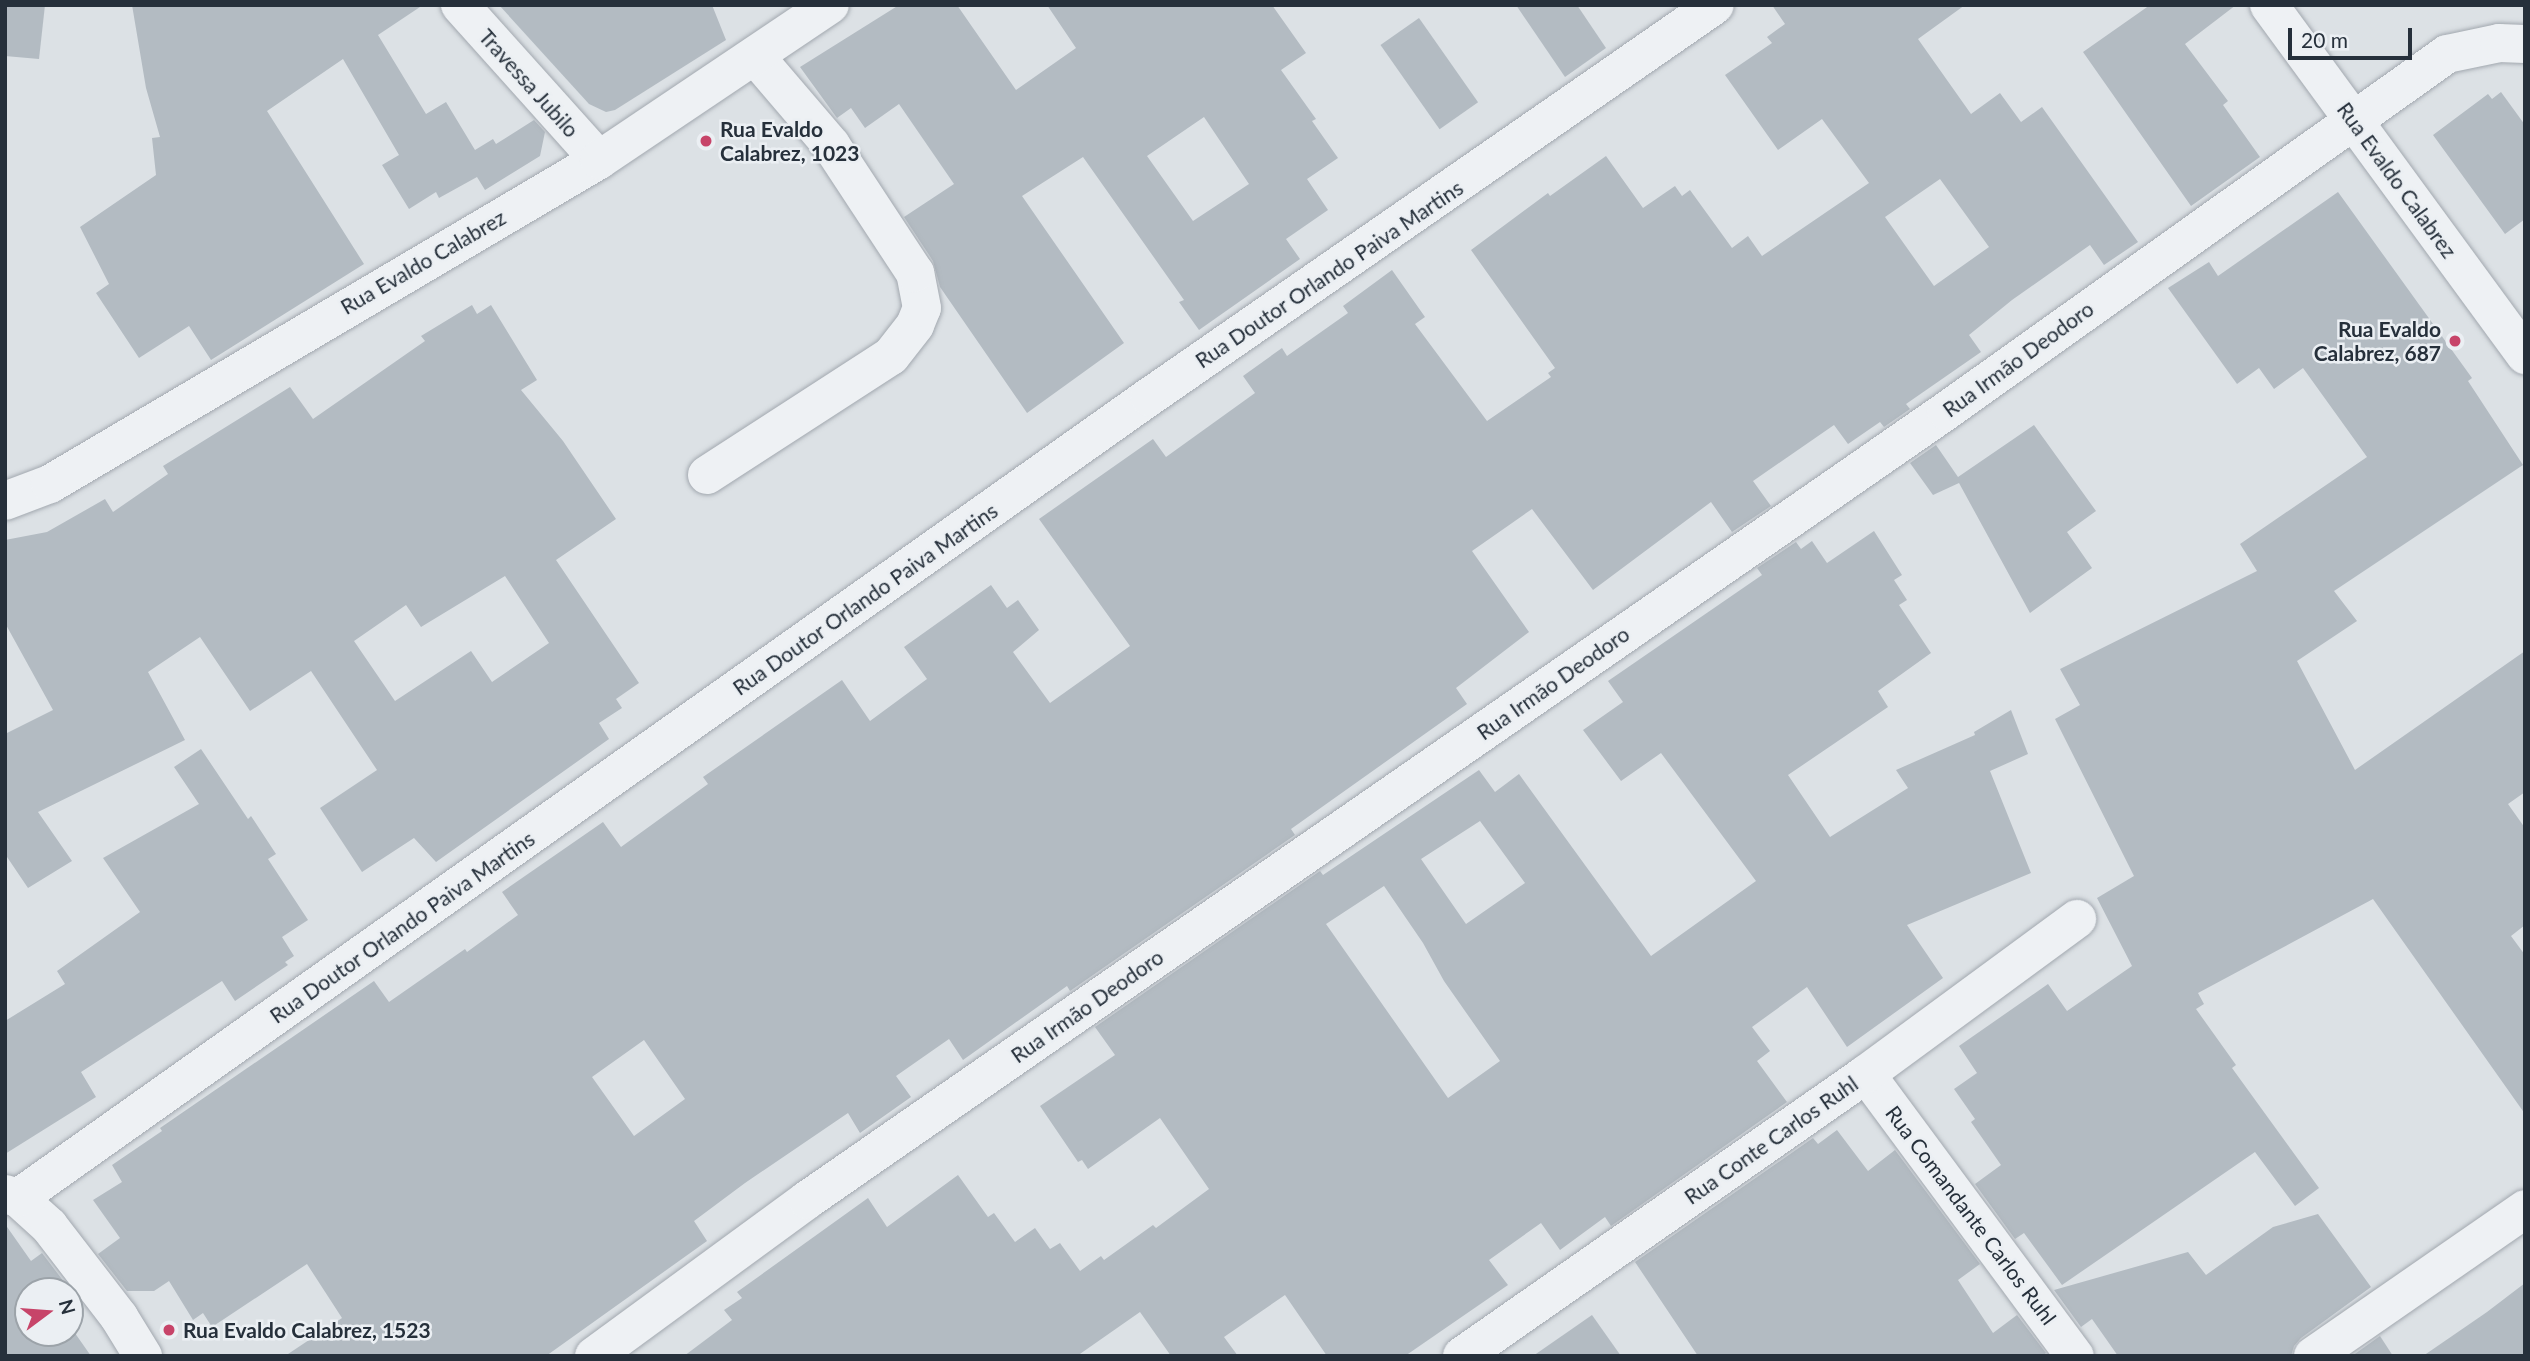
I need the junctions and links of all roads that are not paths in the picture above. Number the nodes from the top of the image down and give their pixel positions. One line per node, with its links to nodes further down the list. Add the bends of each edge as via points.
1 (460, 5): 8 (street, Travessa Jubilo)
2 (830, 5): 6 (street, Rua Evaldo Calabrez)
3 (1715, 5): 14 (street, Rua Doutor Orlando Paiva Martins)
4 (2269, 5): 7 (street, Rua Evaldo Calabrez)
5 (2525, 44): 7 (street, Rua Irmão Deodoro, via 2499,43 2447,54)
6 (755, 56): 8 (street, Rua Evaldo Calabrez); 10 (street, via 831,145 915,273 922,308 891,356)
7 (2353, 120): 9 (street, Rua Evaldo Calabrez); 17 (street, Rua Irmão Deodoro, via 1946,411 819,1192)
8 (599, 160): 11 (street, Rua Evaldo Calabrez, via 50,484)
9 (2525, 355)
10 (707, 475)
11 (5, 501)
12 (2077, 919): 13 (street, Rua Conte Carlos Ruhl)
13 (1866, 1074): 18 (street, Rua Conte Carlos Ruhl); 19 (street, Rua Comandante Carlos Ruhl)
14 (12, 1196): 16 (street, via 49,1226)
15 (2525, 1209): 20 (street)
16 (143, 1356)
17 (594, 1356)
18 (1462, 1356)
19 (2075, 1356)
20 (2312, 1356)

